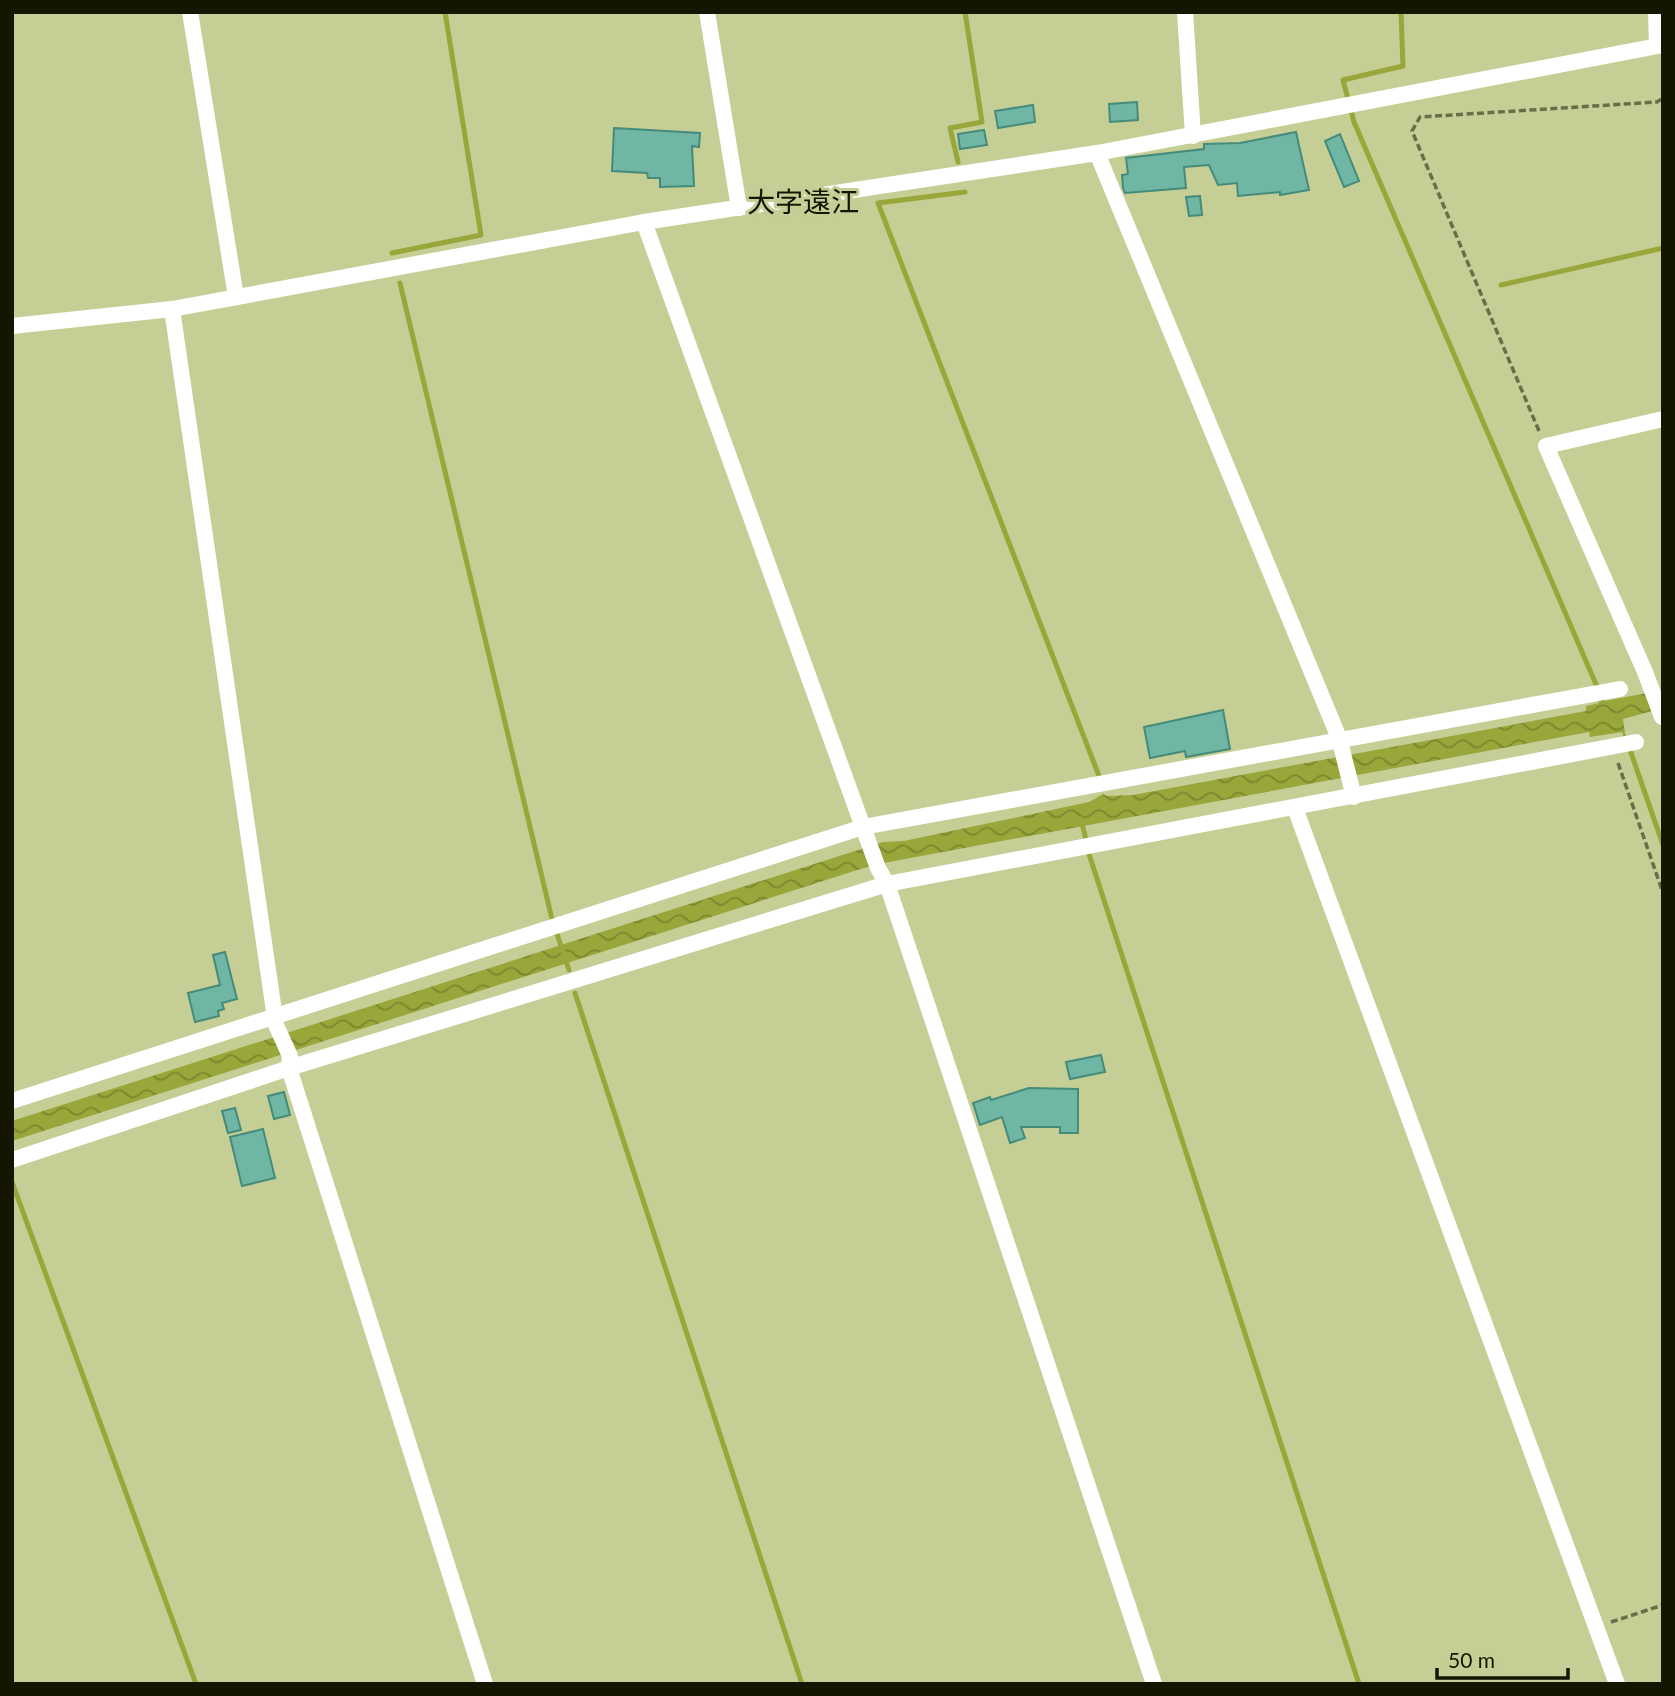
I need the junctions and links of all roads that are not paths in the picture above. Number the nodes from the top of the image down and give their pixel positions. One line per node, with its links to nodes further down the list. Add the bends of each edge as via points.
1 (190, 12): 10 (street)
2 (707, 12): 8 (street)
3 (1185, 12): 6 (street)
4 (1656, 12): 5 (street)
5 (1660, 46): 6 (street)
6 (1193, 136): 7 (street)
7 (1097, 153): 8 (street); 16 (street)
8 (739, 208): 9 (street)
9 (645, 222): 10 (street); 20 (street)
10 (236, 297): 11 (street)
11 (172, 309): 12 (street); 22 (street)
12 (12, 326)
13 (1663, 419): 15 (street, via 1546,446)
14 (1606, 691): 16 (street)
15 (1662, 717)
16 (1340, 744): 18 (street); 20 (street)
17 (1623, 744): 18 (street)
18 (1352, 791): 19 (street)
19 (1295, 808): 21 (street); 28 (street)
20 (864, 832): 21 (street); 22 (street)
21 (887, 884): 23 (street); 27 (street)
22 (275, 1020): 23 (street); 24 (street)
23 (290, 1062): 25 (street); 26 (street)
24 (12, 1101)
25 (12, 1160)
26 (485, 1684)
27 (1154, 1684)
28 (1617, 1684)

